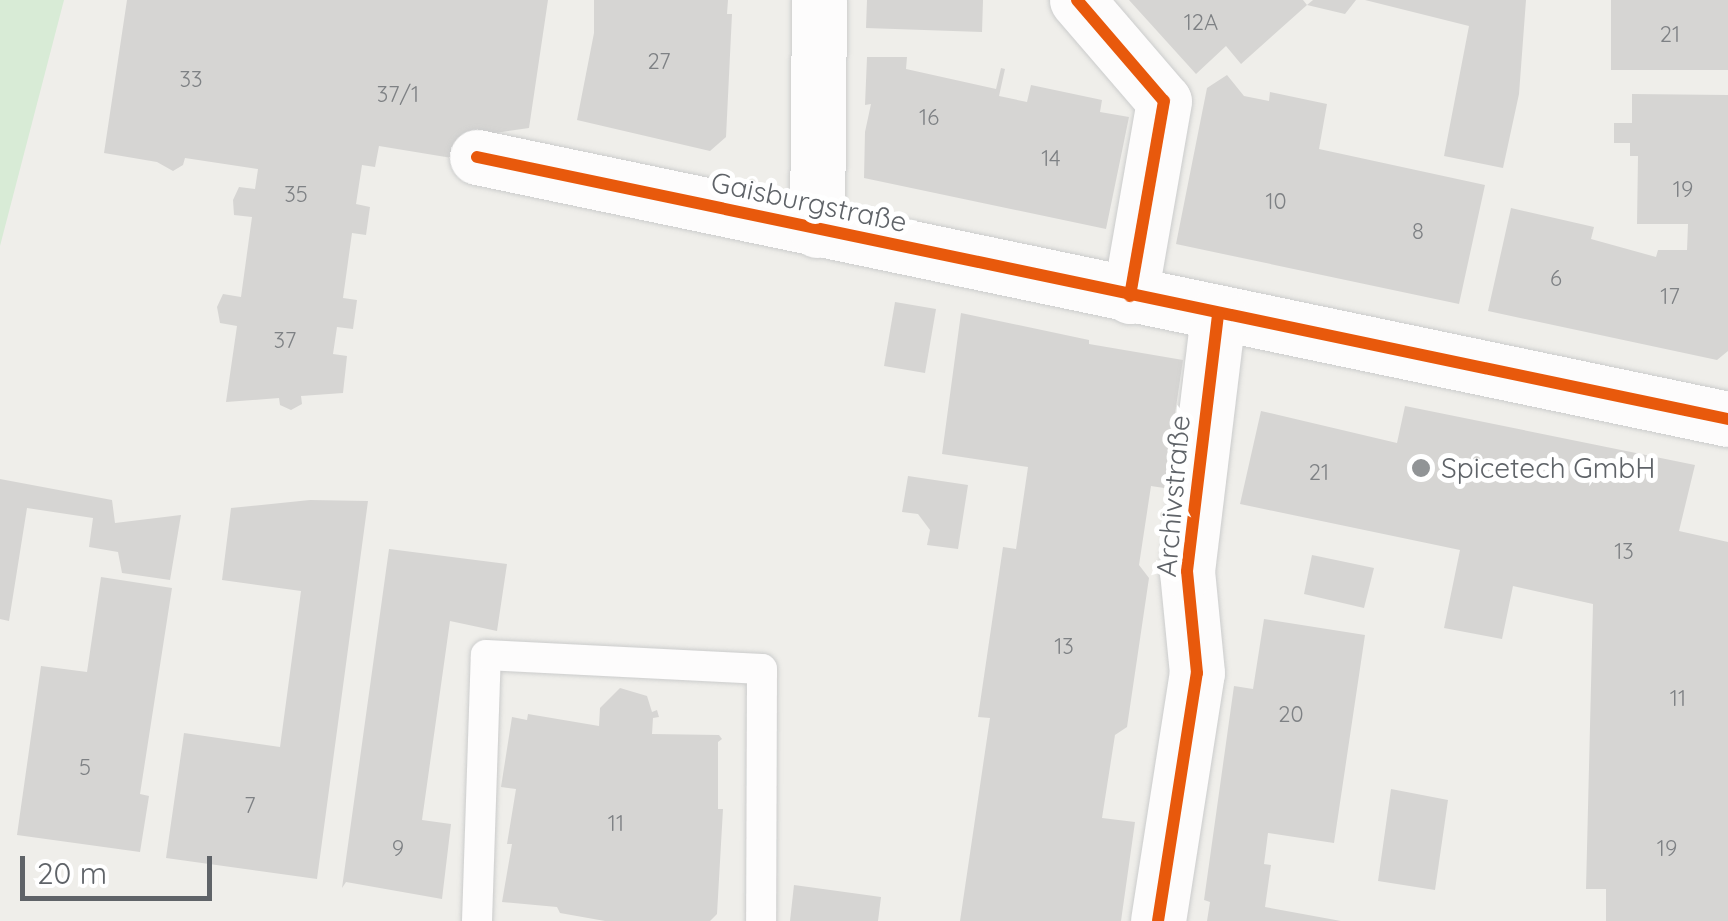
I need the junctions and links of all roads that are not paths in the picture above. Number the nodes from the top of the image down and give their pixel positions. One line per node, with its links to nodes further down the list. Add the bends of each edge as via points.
1 (819, 0): 4 (street, Gaisburgstraße)
2 (1081, 1): 5 (street, via 1164,101)
3 (477, 157): 4 (street, Gaisburgstraße)
4 (817, 230): 5 (street, Gaisburgstraße)
5 (1130, 296): 6 (street, Gaisburgstraße)
6 (1218, 314): 7 (street, Gaisburgstraße); 10 (street, Archivstraße, via 1187,571 1196,673)
7 (1728, 419)
8 (477, 921): 9 (lane, via 486,655 762,668)
9 (761, 921)
10 (1158, 921)

